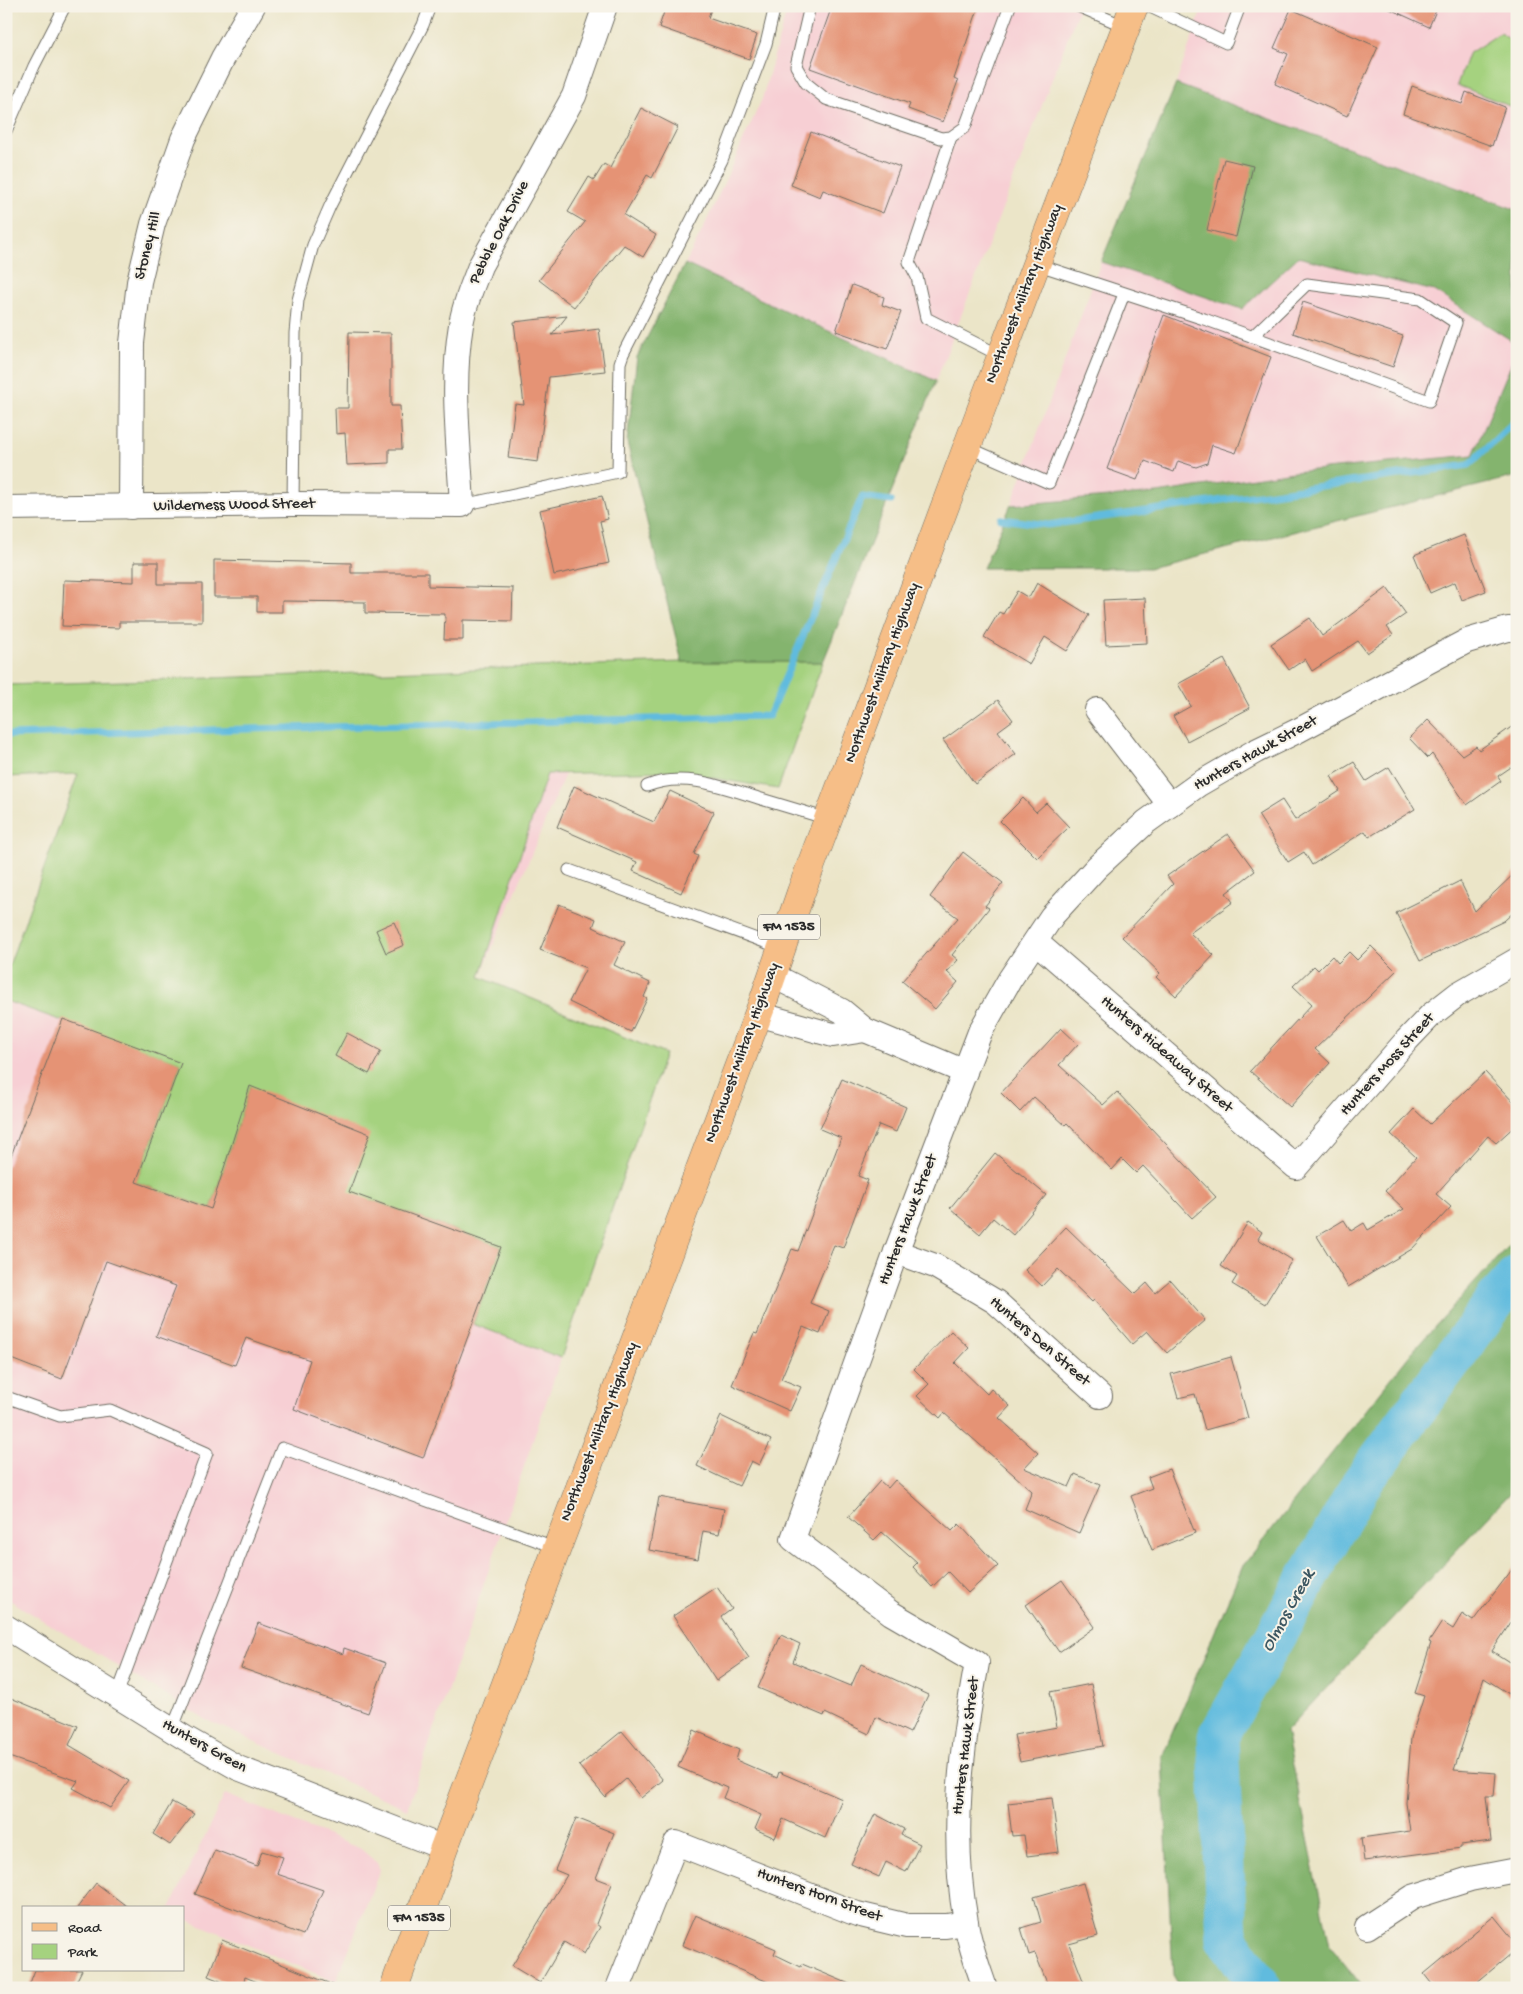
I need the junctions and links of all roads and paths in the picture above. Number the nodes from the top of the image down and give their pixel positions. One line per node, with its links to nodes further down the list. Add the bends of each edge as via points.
1 (64, 6): 12 (lane)
2 (253, 6): 21 (street, Stoney Hill, via 222,58 183,139 153,224 140,282 132,343)
3 (430, 6): 19 (lane, via 313,245 298,300 295,333)
4 (605, 6): 20 (street, Pebble Oak Drive, via 574,96 480,266 469,294 461,323 456,390)
5 (775, 6): 20 (lane, via 766,44 722,160 623,354 620,363 618,472)
6 (810, 6): 13 (lane, via 796,66 806,83 826,99 941,138)
7 (1010, 6): 13 (lane, via 965,127)
8 (1078, 6): 11 (lane)
9 (1148, 6): 10 (lane, via 1226,43)
10 (1240, 6)
11 (1130, 17): 14 (main road, Northwest Military Highway / FM 1535)
12 (6, 131)
13 (951, 137): 17 (lane, via 909,262 918,277 926,318)
14 (1036, 264): 15 (lane); 17 (main road, Northwest Military Highway / FM 1535)
15 (1124, 294): 16 (lane); 18 (lane, via 1049,483)
16 (1252, 337): 16 (lane, via 1429,401 1456,323 1420,299 1307,284)
17 (1001, 356): 18 (main road, Northwest Military Highway / FM 1535)
18 (967, 447): 27 (main road, Northwest Military Highway / FM 1535)
19 (292, 504): 20 (street, Wilderness Wood Street); 21 (street, Wilderness Wood Street)
20 (462, 505)
21 (131, 507): 22 (street, Wilderness Wood Street)
22 (6, 508)
23 (1517, 629): 26 (street, Hunters Hawk Street, via 1467,641 1256,750)
24 (1097, 710): 26 (street)
25 (647, 786): 27 (lane, via 658,781 684,780 722,786)
26 (1170, 805): 29 (street, Hunters Hawk Street, via 1146,822 1097,867 1052,916)
27 (828, 819): 30 (main road, Northwest Military Highway / FM 1535)
28 (569, 870): 30 (lane)
29 (1036, 942): 35 (street, Hunters Hawk Street, via 1010,978 980,1032); 36 (street, Hunters Hideaway Street)
30 (782, 948): 32 (main road, Northwest Military Highway / FM 1535)
31 (1517, 960): 36 (street, Hunters Moss Street, via 1458,994 1431,1015)
32 (772, 975): 33 (main road, Northwest Military Highway / FM 1535); 34 (street, via 842,1011)
33 (758, 1014): 34 (street, via 833,1035); 40 (main road, Northwest Military Highway / FM 1535)
34 (865, 1030): 35 (street)
35 (965, 1072): 37 (street, Hunters Hawk Street)
36 (1296, 1167)
37 (896, 1252): 38 (street, Hunters Den Street, via 935,1266 996,1302); 46 (street, Hunters Hawk Street, via 793,1539 891,1613 977,1663 967,1714 959,1793 957,1844)
38 (1100, 1396)
39 (6, 1397): 42 (lane, via 60,1416 110,1410 207,1453)
40 (557, 1548): 43 (lane, via 282,1448); 44 (main road, Northwest Military Highway / FM 1535)
41 (6, 1627): 42 (street, Hunters Green)
42 (116, 1695): 43 (street, Hunters Green)
43 (172, 1730): 44 (street, Hunters Green, via 238,1768)
44 (444, 1848): 48 (main road, Northwest Military Highway / FM 1535)
45 (1517, 1870): 47 (street, via 1470,1879 1413,1897)
46 (966, 1923): 49 (street, Hunters Horn Street, via 908,1926 857,1914 676,1843); 50 (street, Hunters Hawk Street)
47 (1367, 1927)
48 (394, 1988)
49 (618, 1988)
50 (986, 1988)

